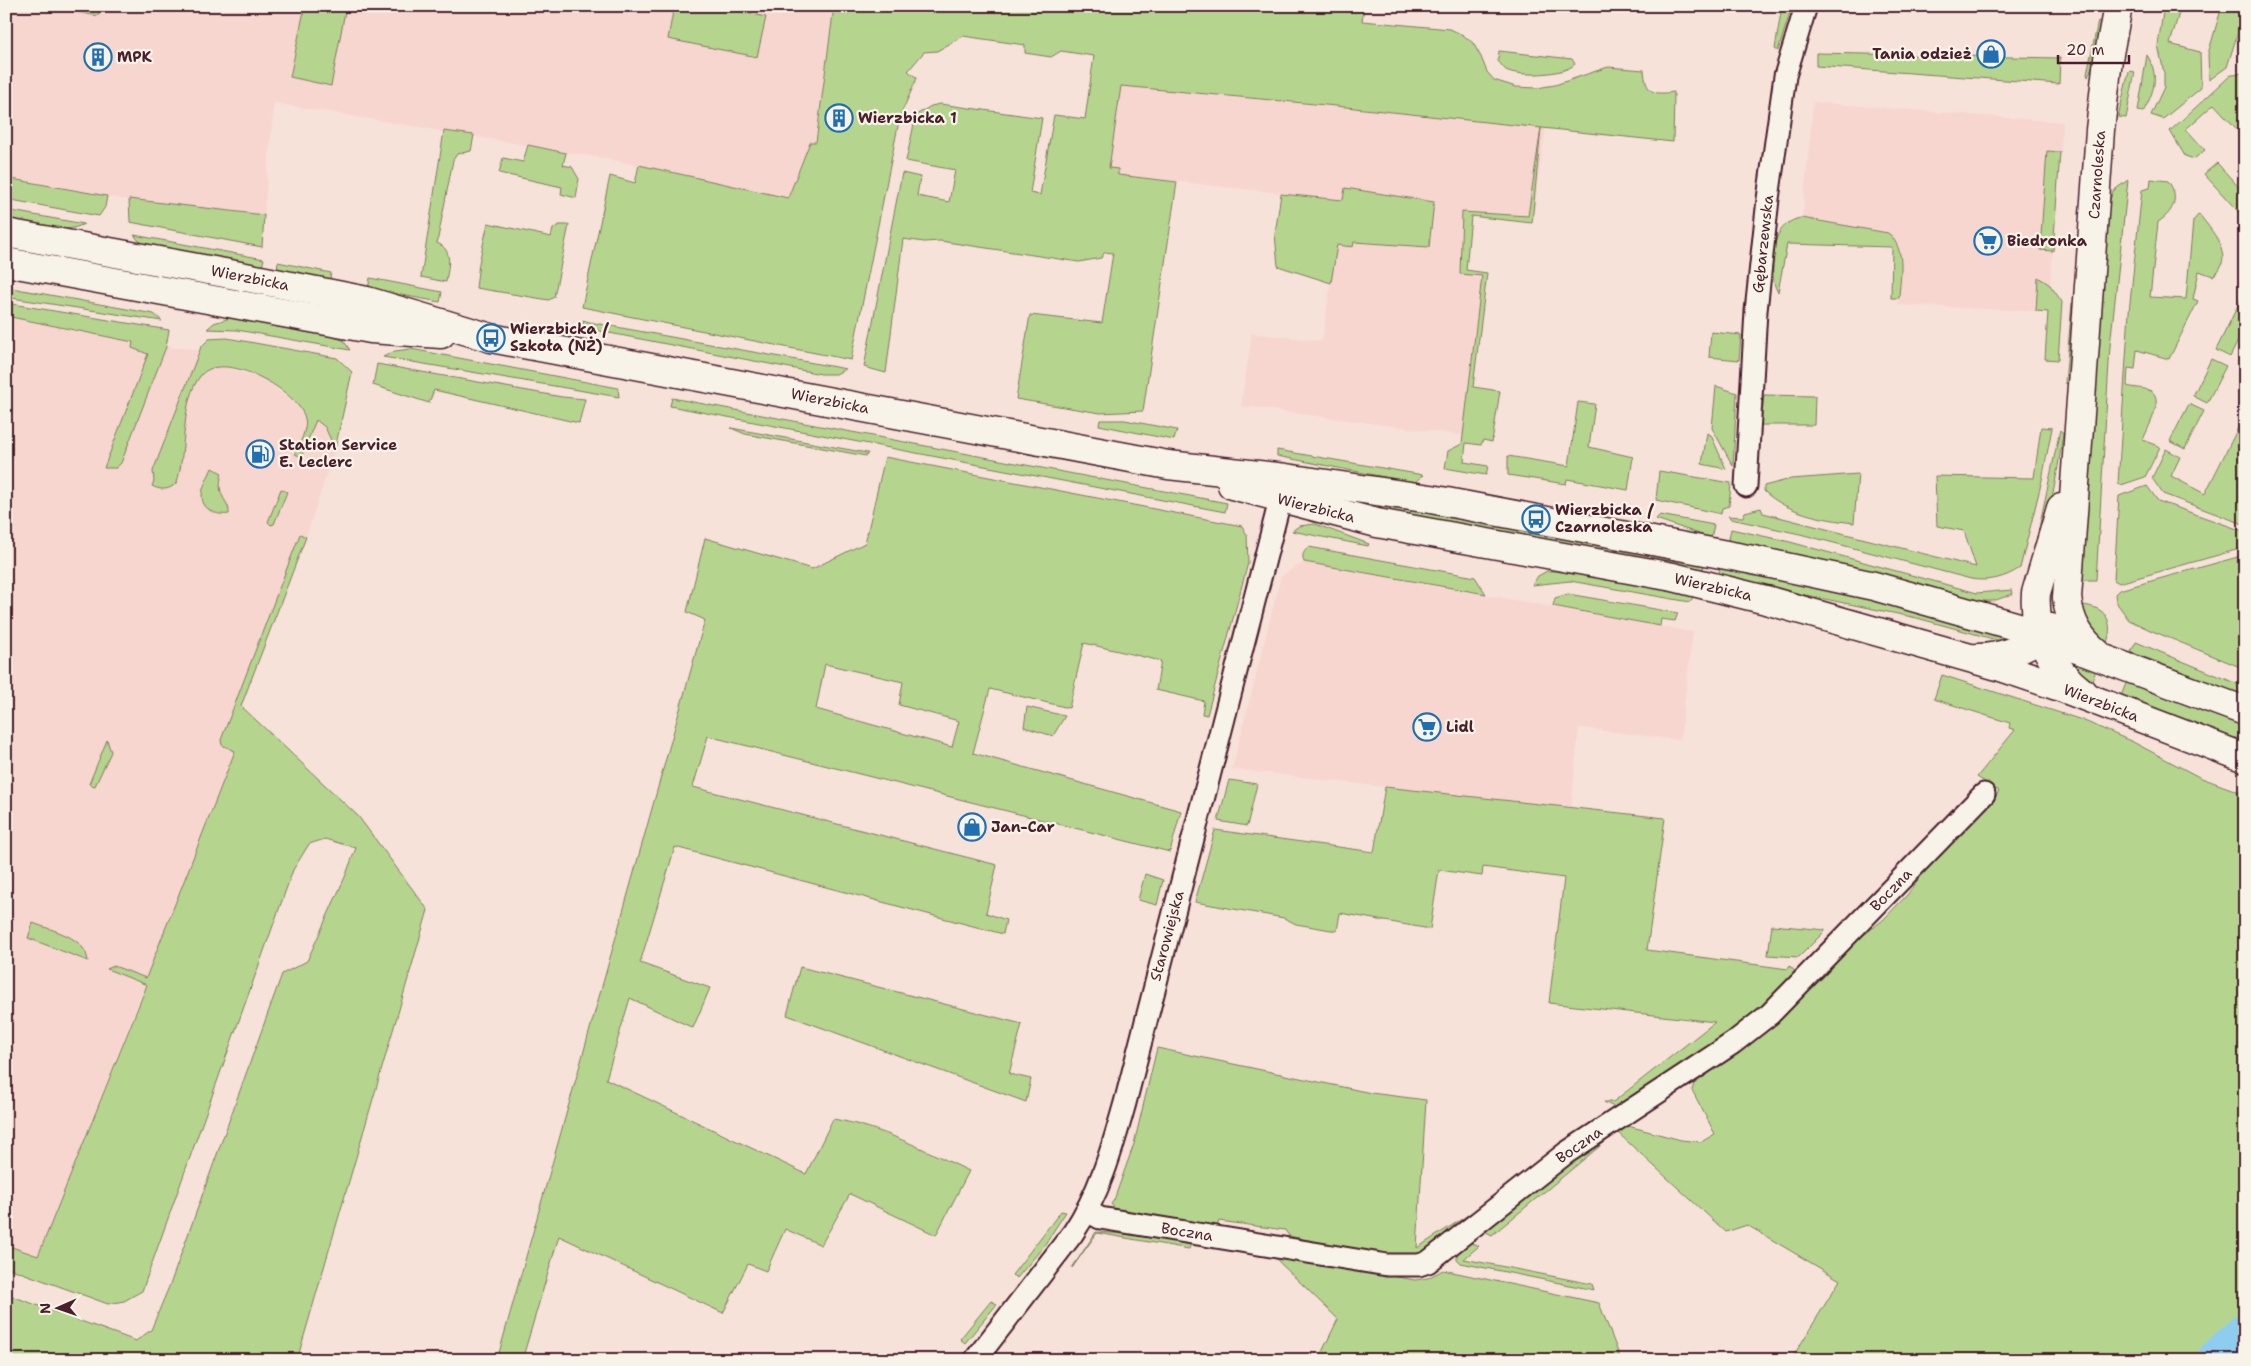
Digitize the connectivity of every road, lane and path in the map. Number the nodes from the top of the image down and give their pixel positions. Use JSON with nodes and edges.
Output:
{"nodes":[{"id":1,"x":1806,"y":6,"type":"edge"},
{"id":2,"x":2118,"y":6,"type":"edge"},
{"id":3,"x":6,"y":233,"type":"edge"},
{"id":4,"x":6,"y":262,"type":"edge"},
{"id":5,"x":491,"y":338,"type":"junction"},
{"id":6,"x":2078,"y":434,"type":"junction"},
{"id":7,"x":1746,"y":486,"type":"dead end"},
{"id":8,"x":1283,"y":488,"type":"junction"},
{"id":9,"x":2036,"y":593,"type":"junction"},
{"id":10,"x":2067,"y":598,"type":"junction"},
{"id":11,"x":1988,"y":618,"type":"junction"},
{"id":12,"x":2042,"y":636,"type":"junction"},
{"id":13,"x":1972,"y":658,"type":"junction"},
{"id":14,"x":2106,"y":660,"type":"junction"},
{"id":15,"x":2090,"y":699,"type":"junction"},
{"id":16,"x":2245,"y":711,"type":"edge"},
{"id":17,"x":2245,"y":758,"type":"edge"},
{"id":18,"x":1984,"y":794,"type":"dead end"},
{"id":19,"x":1087,"y":1211,"type":"junction"},
{"id":20,"x":975,"y":1360,"type":"edge"}],
"edges":[{"from":1,"to":7,"type":"street","name":"Gębarzewska"},
{"from":2,"to":6,"type":"street","name":"Czarnoleska"},
{"from":3,"to":5,"type":"street","name":"Wierzbicka"},
{"from":4,"to":5,"type":"street","name":"Wierzbicka"},
{"from":5,"to":8,"type":"street","name":"Wierzbicka"},
{"from":6,"to":9,"type":"street","name":"Czarnoleska"},
{"from":6,"to":10,"type":"street","name":"Czarnoleska"},
{"from":8,"to":11,"type":"street","name":"Wierzbicka"},
{"from":8,"to":13,"type":"street","name":"Wierzbicka"},
{"from":8,"to":19,"type":"street","name":"Starowiejska"},
{"from":9,"to":11,"type":"street"},
{"from":9,"to":12,"type":"street","name":"Czarnoleska"},
{"from":10,"to":12,"type":"street"},
{"from":10,"to":14,"type":"street"},
{"from":11,"to":12,"type":"street","name":"Wierzbicka"},
{"from":12,"to":13,"type":"street"},
{"from":12,"to":14,"type":"street","name":"Wierzbicka"},
{"from":12,"to":15,"type":"street","name":"Czarnoleska"},
{"from":13,"to":15,"type":"street","name":"Wierzbicka"},
{"from":14,"to":16,"type":"street","name":"Wierzbicka"},
{"from":15,"to":17,"type":"street","name":"Wierzbicka"},
{"from":18,"to":19,"type":"street","name":"Boczna"},
{"from":19,"to":20,"type":"street","name":"Starowiejska"}]}
